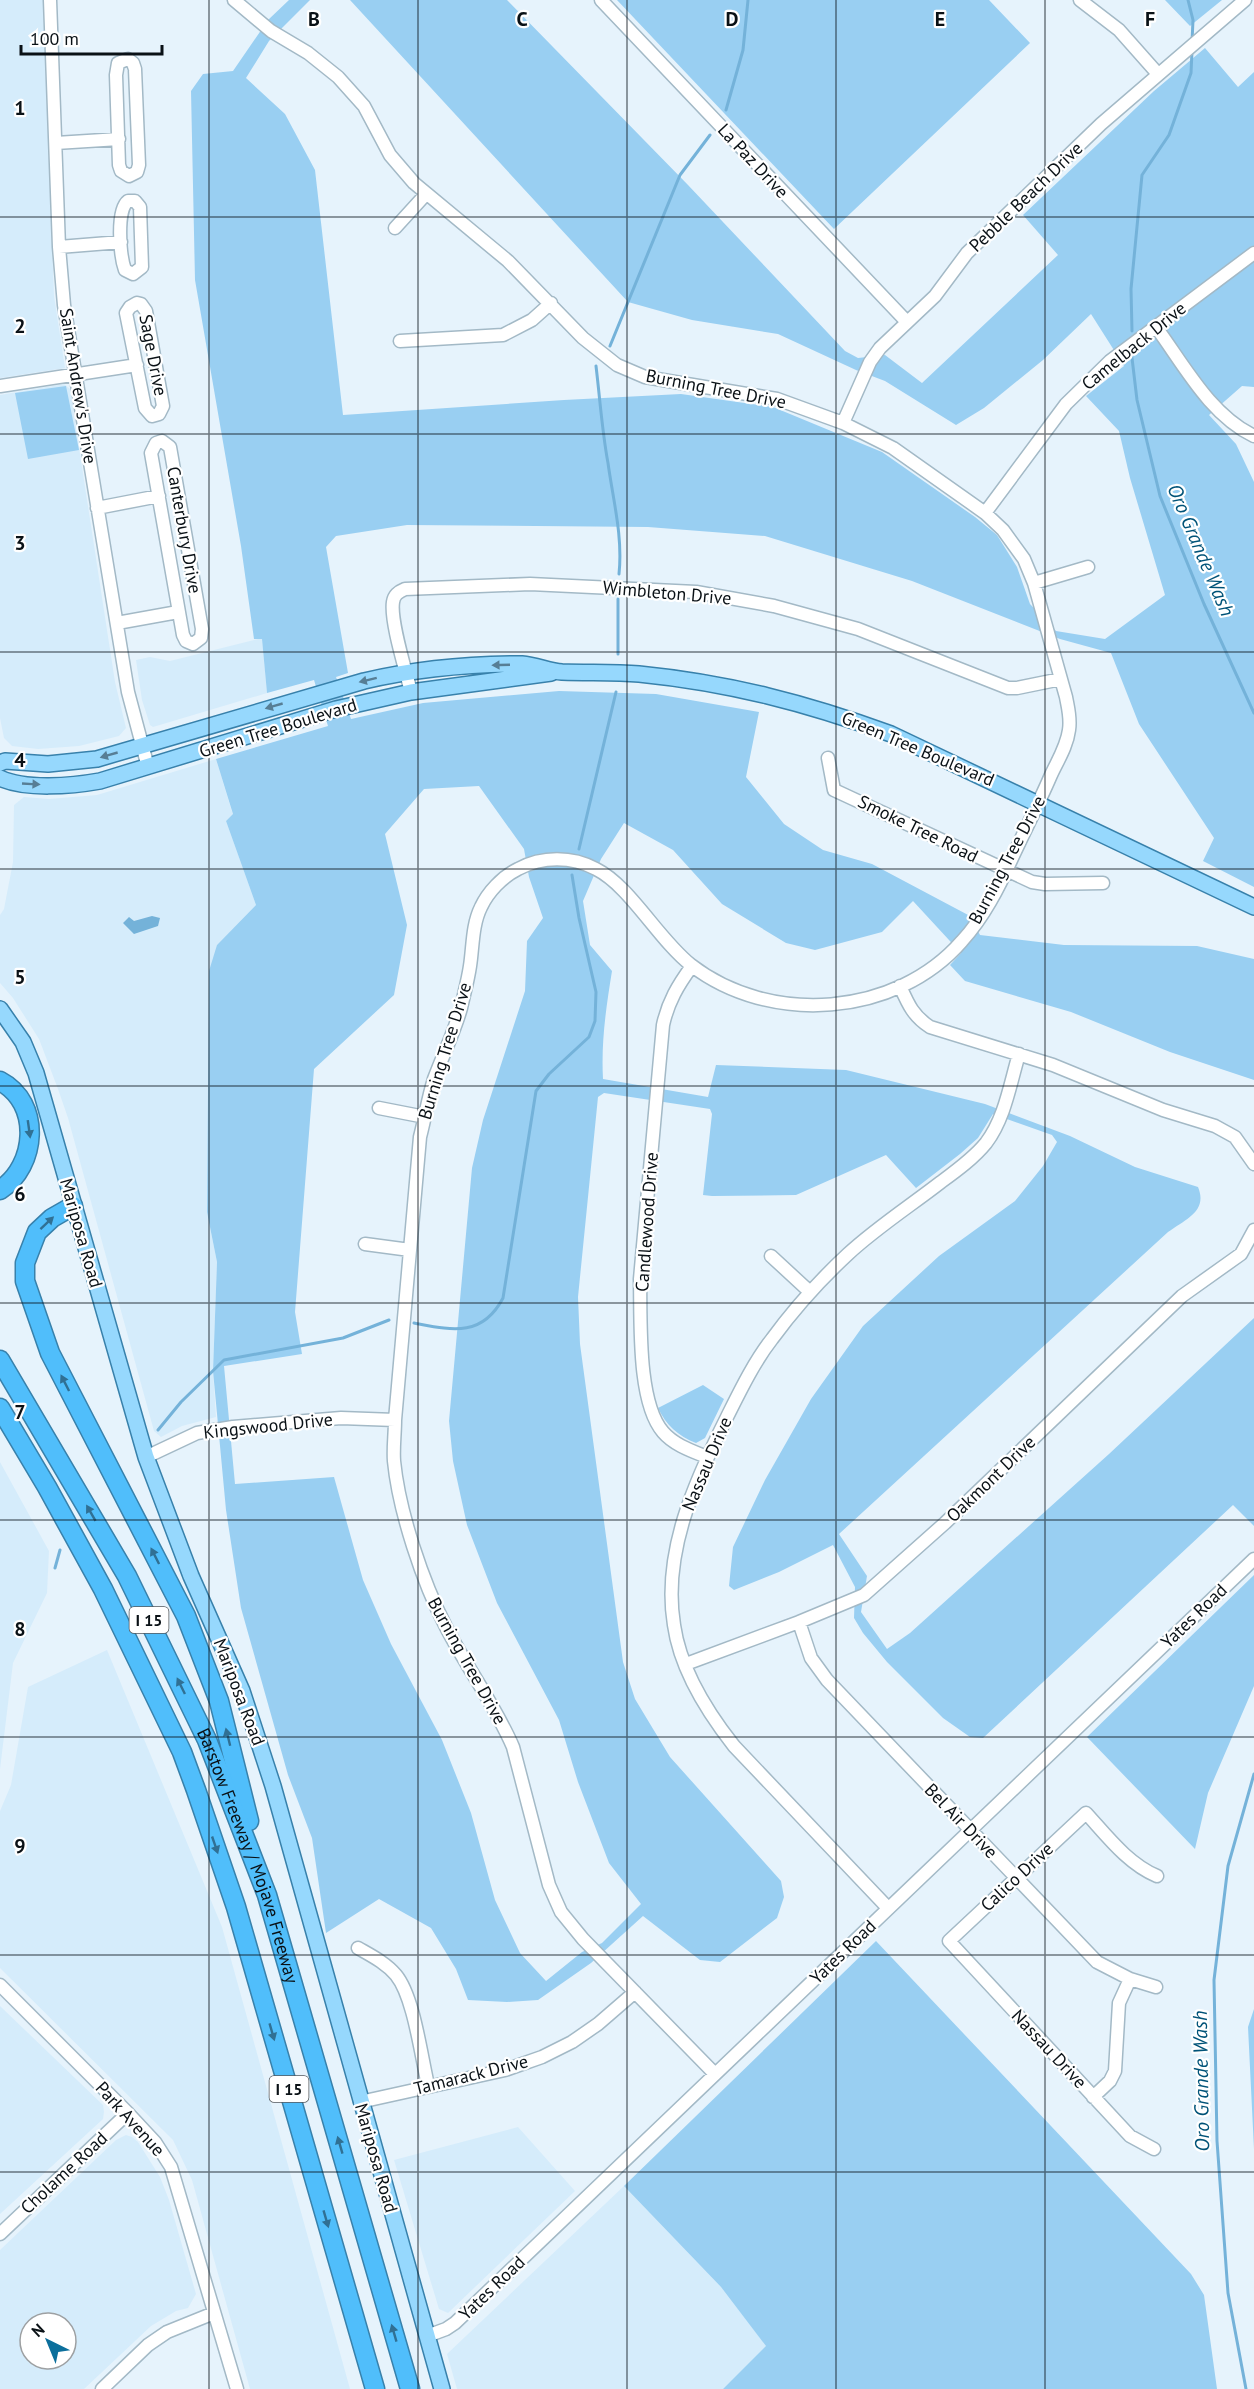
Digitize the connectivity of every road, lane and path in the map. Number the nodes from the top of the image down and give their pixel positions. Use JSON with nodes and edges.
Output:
{"nodes":[{"id":1,"x":50,"y":0,"type":"edge"},
{"id":2,"x":234,"y":0,"type":"edge"},
{"id":3,"x":601,"y":0,"type":"edge"},
{"id":4,"x":1080,"y":0,"type":"edge"},
{"id":5,"x":1245,"y":0,"type":"edge"},
{"id":6,"x":1158,"y":74,"type":"junction"},
{"id":7,"x":119,"y":139,"type":"junction"},
{"id":8,"x":56,"y":142,"type":"junction"},
{"id":9,"x":426,"y":194,"type":"junction"},
{"id":10,"x":395,"y":228,"type":"dead end"},
{"id":11,"x":121,"y":242,"type":"junction"},
{"id":12,"x":59,"y":247,"type":"junction"},
{"id":13,"x":1254,"y":253,"type":"edge"},
{"id":14,"x":551,"y":303,"type":"junction"},
{"id":15,"x":907,"y":322,"type":"junction"},
{"id":16,"x":1156,"y":327,"type":"junction"},
{"id":17,"x":400,"y":341,"type":"dead end"},
{"id":18,"x":137,"y":364,"type":"junction"},
{"id":19,"x":75,"y":375,"type":"junction"},
{"id":20,"x":0,"y":386,"type":"edge"},
{"id":21,"x":843,"y":423,"type":"junction"},
{"id":22,"x":1254,"y":436,"type":"edge"},
{"id":23,"x":159,"y":496,"type":"junction"},
{"id":24,"x":97,"y":508,"type":"junction"},
{"id":25,"x":985,"y":513,"type":"junction"},
{"id":26,"x":1088,"y":567,"type":"dead end"},
{"id":27,"x":1034,"y":583,"type":"junction"},
{"id":28,"x":178,"y":612,"type":"junction"},
{"id":29,"x":117,"y":622,"type":"junction"},
{"id":30,"x":406,"y":671,"type":"junction"},
{"id":31,"x":559,"y":672,"type":"junction"},
{"id":32,"x":1061,"y":679,"type":"junction"},
{"id":33,"x":411,"y":692,"type":"junction"},
{"id":34,"x":142,"y":746,"type":"junction"},
{"id":35,"x":828,"y":758,"type":"dead end"},
{"id":36,"x":0,"y":763,"type":"edge"},
{"id":37,"x":148,"y":767,"type":"junction"},
{"id":38,"x":0,"y":778,"type":"edge"},
{"id":39,"x":1038,"y":803,"type":"junction"},
{"id":40,"x":1006,"y":871,"type":"junction"},
{"id":41,"x":1103,"y":883,"type":"dead end"},
{"id":42,"x":1254,"y":907,"type":"edge"},
{"id":43,"x":692,"y":966,"type":"junction"},
{"id":44,"x":900,"y":986,"type":"junction"},
{"id":45,"x":0,"y":1009,"type":"edge"},
{"id":46,"x":1019,"y":1054,"type":"junction"},
{"id":47,"x":0,"y":1081,"type":"edge"},
{"id":48,"x":378,"y":1108,"type":"dead end"},
{"id":49,"x":425,"y":1117,"type":"junction"},
{"id":50,"x":1254,"y":1161,"type":"edge"},
{"id":51,"x":0,"y":1190,"type":"edge"},
{"id":52,"x":73,"y":1206,"type":"junction"},
{"id":53,"x":1254,"y":1230,"type":"edge"},
{"id":54,"x":364,"y":1244,"type":"dead end"},
{"id":55,"x":410,"y":1250,"type":"junction"},
{"id":56,"x":771,"y":1256,"type":"dead end"},
{"id":57,"x":810,"y":1292,"type":"junction"},
{"id":58,"x":0,"y":1360,"type":"edge"},
{"id":59,"x":0,"y":1408,"type":"edge"},
{"id":60,"x":0,"y":1420,"type":"edge"},
{"id":61,"x":395,"y":1420,"type":"junction"},
{"id":62,"x":146,"y":1457,"type":"junction"},
{"id":63,"x":707,"y":1457,"type":"junction"},
{"id":64,"x":47,"y":1486,"type":"junction"},
{"id":65,"x":1254,"y":1559,"type":"edge"},
{"id":66,"x":799,"y":1622,"type":"junction"},
{"id":67,"x":686,"y":1664,"type":"junction"},
{"id":68,"x":970,"y":1831,"type":"junction"},
{"id":69,"x":1157,"y":1876,"type":"dead end"},
{"id":70,"x":1016,"y":1878,"type":"junction"},
{"id":71,"x":267,"y":1895,"type":"junction"},
{"id":72,"x":888,"y":1908,"type":"junction"},
{"id":73,"x":949,"y":1941,"type":"joint"},
{"id":74,"x":358,"y":1948,"type":"dead end"},
{"id":75,"x":1130,"y":1979,"type":"junction"},
{"id":76,"x":0,"y":1985,"type":"edge"},
{"id":77,"x":1156,"y":1987,"type":"dead end"},
{"id":78,"x":635,"y":1992,"type":"junction"},
{"id":79,"x":715,"y":2074,"type":"junction"},
{"id":80,"x":429,"y":2085,"type":"junction"},
{"id":81,"x":1093,"y":2097,"type":"junction"},
{"id":82,"x":360,"y":2102,"type":"junction"},
{"id":83,"x":128,"y":2113,"type":"junction"},
{"id":84,"x":1154,"y":2149,"type":"dead end"},
{"id":85,"x":0,"y":2234,"type":"edge"},
{"id":86,"x":214,"y":2313,"type":"junction"},
{"id":87,"x":427,"y":2336,"type":"junction"},
{"id":88,"x":102,"y":2389,"type":"edge"},
{"id":89,"x":237,"y":2389,"type":"edge"},
{"id":90,"x":375,"y":2389,"type":"edge"},
{"id":91,"x":410,"y":2389,"type":"edge"},
{"id":92,"x":442,"y":2389,"type":"edge"}],
"edges":[{"from":1,"to":8,"type":"street","name":"Saint Andrew's Drive"},
{"from":2,"to":9,"type":"street","name":"Burning Tree Drive"},
{"from":3,"to":15,"type":"street","name":"La Paz Drive"},
{"from":4,"to":6,"type":"street"},
{"from":5,"to":6,"type":"street","name":"Pebble Beach Drive"},
{"from":6,"to":15,"type":"street","name":"Pebble Beach Drive"},
{"from":7,"to":7,"type":"street"},
{"from":7,"to":8,"type":"street"},
{"from":8,"to":12,"type":"street","name":"Saint Andrew's Drive"},
{"from":9,"to":10,"type":"street"},
{"from":9,"to":14,"type":"street","name":"Burning Tree Drive"},
{"from":11,"to":11,"type":"street"},
{"from":11,"to":12,"type":"street"},
{"from":12,"to":19,"type":"street","name":"Saint Andrew's Drive"},
{"from":13,"to":16,"type":"street","name":"Camelback Drive"},
{"from":14,"to":17,"type":"street"},
{"from":14,"to":21,"type":"street","name":"Burning Tree Drive"},
{"from":15,"to":21,"type":"street","name":"Pebble Beach Drive"},
{"from":16,"to":22,"type":"street"},
{"from":16,"to":25,"type":"street","name":"Camelback Drive"},
{"from":18,"to":18,"type":"street","name":"Sage Drive"},
{"from":18,"to":19,"type":"street"},
{"from":19,"to":20,"type":"street"},
{"from":19,"to":24,"type":"street","name":"Saint Andrew's Drive"},
{"from":21,"to":25,"type":"street","name":"Burning Tree Drive"},
{"from":23,"to":24,"type":"street","name":"Canterbury Drive"},
{"from":23,"to":28,"type":"street","name":"Canterbury Drive"},
{"from":23,"to":28,"type":"street","name":"Canterbury Drive"},
{"from":24,"to":29,"type":"street","name":"Saint Andrew's Drive"},
{"from":25,"to":27,"type":"street","name":"Burning Tree Drive"},
{"from":26,"to":27,"type":"street"},
{"from":27,"to":32,"type":"street","name":"Burning Tree Drive"},
{"from":28,"to":29,"type":"street","name":"Canterbury Drive"},
{"from":29,"to":34,"type":"street","name":"Saint Andrew's Drive"},
{"from":31,"to":30,"type":"main road","name":"Green Tree Boulevard","one_way":true},
{"from":30,"to":32,"type":"street","name":"Wimbleton Drive"},
{"from":30,"to":33,"type":"street","name":"Wimbleton Drive"},
{"from":30,"to":34,"type":"main road","name":"Green Tree Boulevard","one_way":true},
{"from":31,"to":33,"type":"main road","name":"Green Tree Boulevard"},
{"from":31,"to":39,"type":"main road","name":"Green Tree Boulevard"},
{"from":32,"to":39,"type":"street","name":"Burning Tree Drive"},
{"from":33,"to":37,"type":"main road","name":"Green Tree Boulevard"},
{"from":34,"to":36,"type":"main road","name":"Green Tree Boulevard","one_way":true},
{"from":34,"to":37,"type":"street","name":"Saint Andrew's Drive"},
{"from":35,"to":40,"type":"street","name":"Smoke Tree Road"},
{"from":38,"to":37,"type":"main road","name":"Green Tree Boulevard","one_way":true},
{"from":39,"to":40,"type":"street","name":"Burning Tree Drive"},
{"from":39,"to":42,"type":"main road","name":"Green Tree Boulevard"},
{"from":40,"to":41,"type":"street","name":"Smoke Tree Road"},
{"from":40,"to":44,"type":"street","name":"Burning Tree Drive"},
{"from":43,"to":44,"type":"street","name":"Burning Tree Drive"},
{"from":43,"to":49,"type":"street","name":"Burning Tree Drive"},
{"from":43,"to":63,"type":"street","name":"Candlewood Drive"},
{"from":44,"to":46,"type":"street"},
{"from":45,"to":52,"type":"main road","name":"Mariposa Road"},
{"from":46,"to":50,"type":"street"},
{"from":46,"to":57,"type":"street","name":"Nassau Drive"},
{"from":47,"to":51,"type":"highway","one_way":true},
{"from":48,"to":49,"type":"street"},
{"from":49,"to":55,"type":"street","name":"Burning Tree Drive"},
{"from":52,"to":62,"type":"main road","name":"Mariposa Road"},
{"from":71,"to":52,"type":"highway","one_way":true},
{"from":53,"to":66,"type":"street","name":"Oakmont Drive"},
{"from":54,"to":55,"type":"street"},
{"from":55,"to":61,"type":"street","name":"Burning Tree Drive"},
{"from":56,"to":57,"type":"street"},
{"from":57,"to":63,"type":"street","name":"Nassau Drive"},
{"from":71,"to":58,"type":"highway","name":"Barstow Freeway / Mojave Freeway","number":"I 15","one_way":true},
{"from":59,"to":64,"type":"highway","name":"Barstow Freeway / Mojave Freeway","number":"I 15"},
{"from":60,"to":64,"type":"highway"},
{"from":61,"to":62,"type":"street","name":"Kingswood Drive"},
{"from":61,"to":78,"type":"street","name":"Burning Tree Drive"},
{"from":62,"to":82,"type":"main road","name":"Mariposa Road"},
{"from":63,"to":67,"type":"street","name":"Nassau Drive"},
{"from":64,"to":90,"type":"highway","name":"Barstow Freeway / Mojave Freeway","number":"I 15","one_way":true},
{"from":65,"to":68,"type":"street","name":"Yates Road"},
{"from":66,"to":67,"type":"street","name":"Oakmont Drive"},
{"from":66,"to":68,"type":"street","name":"Bel Air Drive"},
{"from":67,"to":72,"type":"street","name":"Nassau Drive"},
{"from":68,"to":70,"type":"street","name":"Bel Air Drive"},
{"from":68,"to":72,"type":"street","name":"Yates Road"},
{"from":69,"to":70,"type":"street","name":"Calico Drive"},
{"from":70,"to":73,"type":"street","name":"Calico Drive"},
{"from":70,"to":75,"type":"street","name":"Bel Air Drive"},
{"from":91,"to":71,"type":"highway","name":"Barstow Freeway / Mojave Freeway","number":"I 15","one_way":true},
{"from":72,"to":79,"type":"street","name":"Yates Road"},
{"from":73,"to":81,"type":"street","name":"Nassau Drive"},
{"from":74,"to":80,"type":"street"},
{"from":75,"to":77,"type":"street","name":"Bel Air Drive"},
{"from":75,"to":81,"type":"street"},
{"from":76,"to":83,"type":"street","name":"Park Avenue"},
{"from":78,"to":79,"type":"street","name":"Burning Tree Drive"},
{"from":78,"to":80,"type":"street","name":"Tamarack Drive"},
{"from":79,"to":87,"type":"street","name":"Yates Road"},
{"from":80,"to":82,"type":"street","name":"Tamarack Drive"},
{"from":81,"to":84,"type":"street","name":"Nassau Drive"},
{"from":82,"to":87,"type":"main road","name":"Mariposa Road"},
{"from":83,"to":85,"type":"street","name":"Cholame Road"},
{"from":83,"to":86,"type":"street","name":"Park Avenue"},
{"from":86,"to":88,"type":"street"},
{"from":86,"to":89,"type":"street","name":"Park Avenue"},
{"from":87,"to":92,"type":"main road","name":"Mariposa Road"}]}
